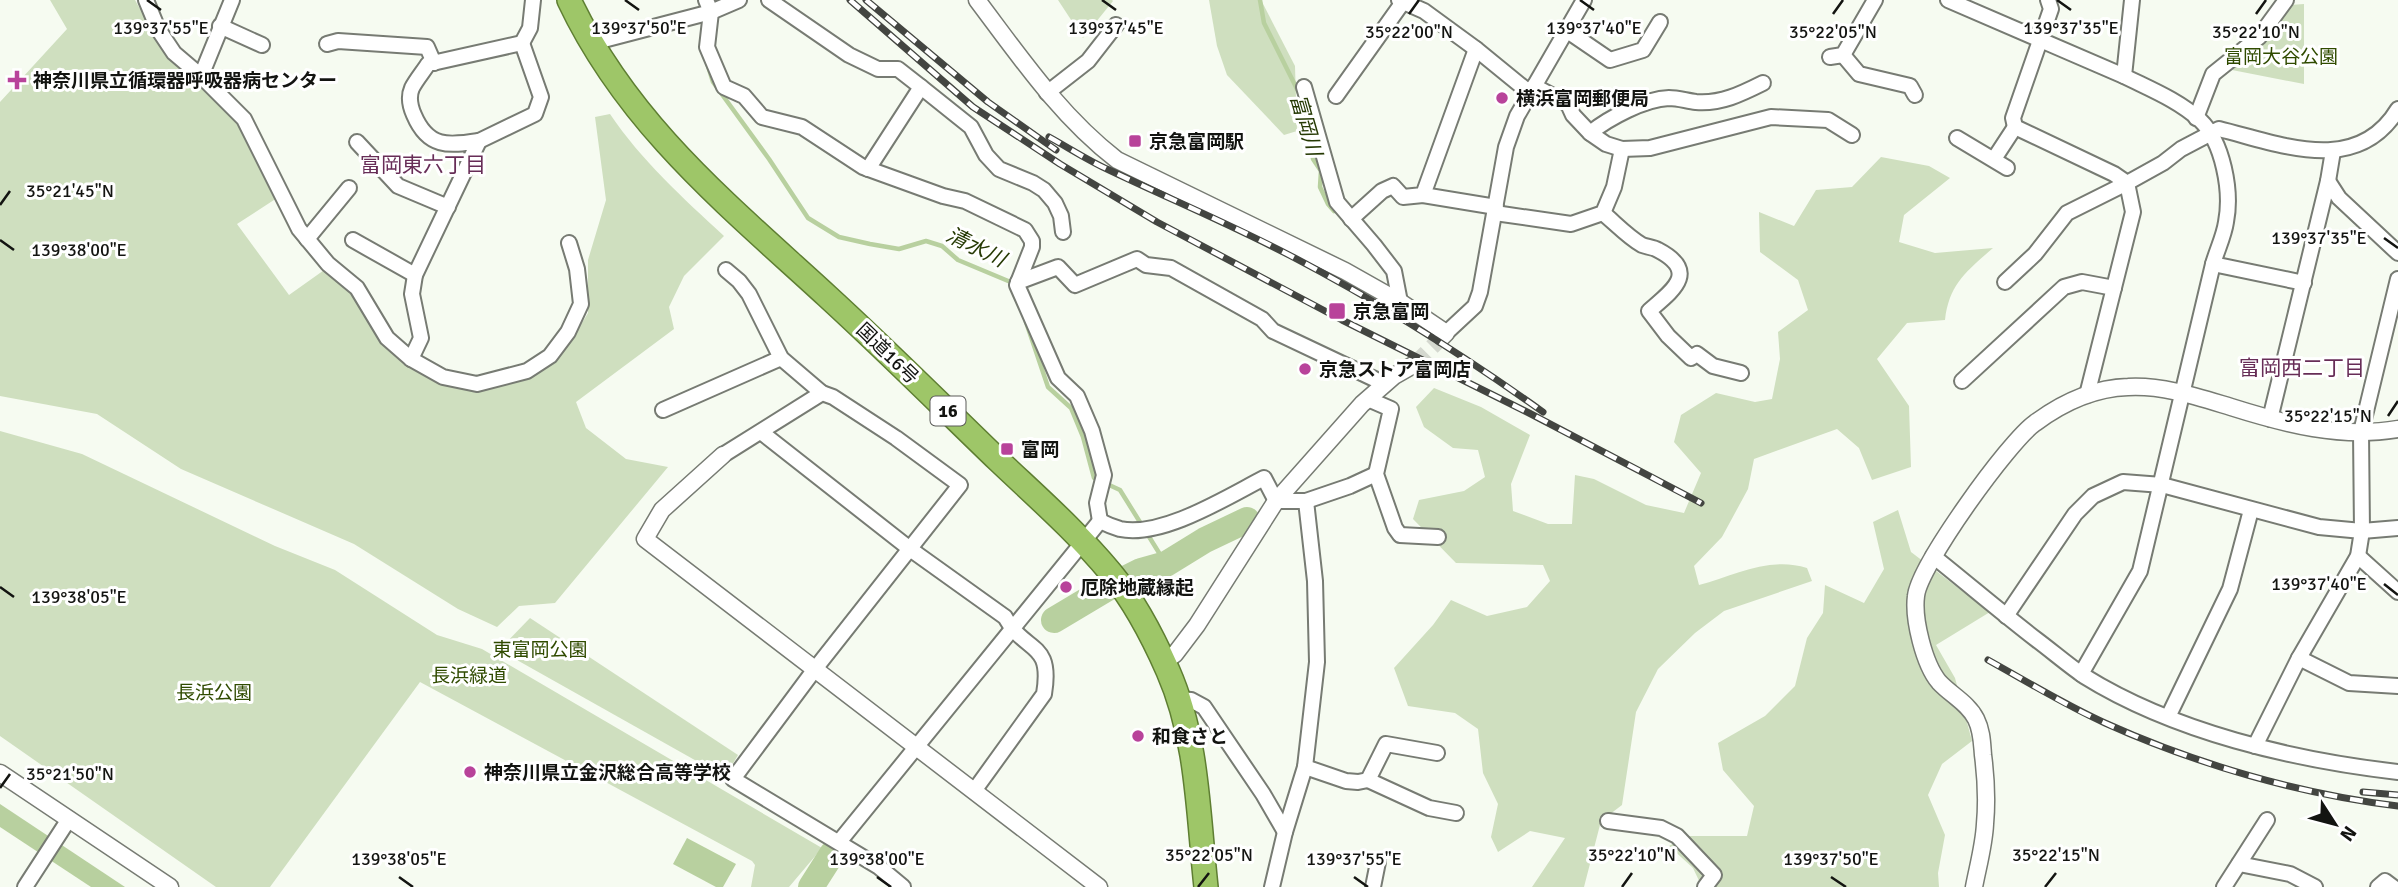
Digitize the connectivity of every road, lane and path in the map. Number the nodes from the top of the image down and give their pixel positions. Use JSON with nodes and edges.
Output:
{"nodes":[{"id":1,"x":146,"y":0,"type":"edge"},
{"id":2,"x":232,"y":0,"type":"edge"},
{"id":3,"x":533,"y":0,"type":"edge"},
{"id":4,"x":569,"y":0,"type":"edge"},
{"id":5,"x":739,"y":0,"type":"edge"},
{"id":6,"x":769,"y":0,"type":"edge"},
{"id":7,"x":976,"y":0,"type":"edge"},
{"id":8,"x":1584,"y":0,"type":"edge"},
{"id":9,"x":1875,"y":0,"type":"edge"},
{"id":10,"x":1948,"y":0,"type":"edge"},
{"id":11,"x":2049,"y":0,"type":"edge"},
{"id":12,"x":2132,"y":0,"type":"edge"},
{"id":13,"x":2286,"y":0,"type":"edge"},
{"id":14,"x":1401,"y":1,"type":"edge"},
{"id":15,"x":1426,"y":5,"type":"edge"},
{"id":16,"x":708,"y":6,"type":"edge"},
{"id":17,"x":1660,"y":22,"type":"dead end"},
{"id":18,"x":1116,"y":25,"type":"dead end"},
{"id":19,"x":220,"y":26,"type":"junction"},
{"id":20,"x":1566,"y":30,"type":"junction"},
{"id":21,"x":2041,"y":41,"type":"junction"},
{"id":22,"x":522,"y":43,"type":"junction"},
{"id":23,"x":592,"y":43,"type":"junction"},
{"id":24,"x":327,"y":44,"type":"dead end"},
{"id":25,"x":262,"y":45,"type":"dead end"},
{"id":26,"x":1476,"y":49,"type":"junction"},
{"id":27,"x":434,"y":63,"type":"junction"},
{"id":28,"x":201,"y":76,"type":"junction"},
{"id":29,"x":2124,"y":76,"type":"junction"},
{"id":30,"x":1763,"y":83,"type":"dead end"},
{"id":31,"x":921,"y":87,"type":"junction"},
{"id":32,"x":1304,"y":87,"type":"dead end"},
{"id":33,"x":1532,"y":90,"type":"junction"},
{"id":34,"x":1047,"y":93,"type":"junction"},
{"id":35,"x":1915,"y":95,"type":"dead end"},
{"id":36,"x":1336,"y":96,"type":"dead end"},
{"id":37,"x":2196,"y":118,"type":"junction"},
{"id":38,"x":2396,"y":118,"type":"edge"},
{"id":39,"x":2015,"y":127,"type":"junction"},
{"id":40,"x":1590,"y":133,"type":"junction"},
{"id":41,"x":2211,"y":133,"type":"junction"},
{"id":42,"x":1852,"y":135,"type":"dead end"},
{"id":43,"x":1957,"y":138,"type":"dead end"},
{"id":44,"x":479,"y":141,"type":"junction"},
{"id":45,"x":357,"y":142,"type":"dead end"},
{"id":46,"x":1622,"y":149,"type":"junction"},
{"id":47,"x":2333,"y":151,"type":"junction"},
{"id":48,"x":1994,"y":159,"type":"junction"},
{"id":49,"x":2007,"y":168,"type":"dead end"},
{"id":50,"x":868,"y":169,"type":"junction"},
{"id":51,"x":2328,"y":181,"type":"junction"},
{"id":52,"x":2127,"y":183,"type":"junction"},
{"id":53,"x":349,"y":188,"type":"dead end"},
{"id":54,"x":1423,"y":195,"type":"junction"},
{"id":55,"x":447,"y":207,"type":"junction"},
{"id":56,"x":1496,"y":210,"type":"junction"},
{"id":57,"x":1603,"y":212,"type":"junction"},
{"id":58,"x":1351,"y":219,"type":"junction"},
{"id":59,"x":1063,"y":232,"type":"dead end"},
{"id":60,"x":307,"y":240,"type":"junction"},
{"id":61,"x":353,"y":240,"type":"dead end"},
{"id":62,"x":569,"y":243,"type":"dead end"},
{"id":63,"x":2398,"y":253,"type":"edge"},
{"id":64,"x":2213,"y":264,"type":"junction"},
{"id":65,"x":726,"y":270,"type":"dead end"},
{"id":66,"x":415,"y":275,"type":"junction"},
{"id":67,"x":2398,"y":279,"type":"edge"},
{"id":68,"x":1018,"y":282,"type":"junction"},
{"id":69,"x":2005,"y":282,"type":"dead end"},
{"id":70,"x":2304,"y":283,"type":"junction"},
{"id":71,"x":2115,"y":288,"type":"junction"},
{"id":72,"x":1400,"y":302,"type":"junction"},
{"id":73,"x":1444,"y":335,"type":"joint"},
{"id":74,"x":780,"y":358,"type":"junction"},
{"id":75,"x":411,"y":359,"type":"junction"},
{"id":76,"x":1415,"y":364,"type":"tunnel mouth"},
{"id":77,"x":1741,"y":373,"type":"dead end"},
{"id":78,"x":1962,"y":381,"type":"dead end"},
{"id":79,"x":1385,"y":384,"type":"junction"},
{"id":80,"x":822,"y":393,"type":"junction"},
{"id":81,"x":2183,"y":393,"type":"junction"},
{"id":82,"x":2087,"y":395,"type":"junction"},
{"id":83,"x":1368,"y":399,"type":"junction"},
{"id":84,"x":663,"y":410,"type":"dead end"},
{"id":85,"x":2270,"y":419,"type":"junction"},
{"id":86,"x":2398,"y":429,"type":"edge"},
{"id":87,"x":761,"y":432,"type":"junction"},
{"id":88,"x":2361,"y":432,"type":"junction"},
{"id":89,"x":723,"y":455,"type":"joint"},
{"id":90,"x":1376,"y":474,"type":"junction"},
{"id":91,"x":2162,"y":485,"type":"junction"},
{"id":92,"x":1276,"y":501,"type":"junction"},
{"id":93,"x":1306,"y":501,"type":"junction"},
{"id":94,"x":2251,"y":510,"type":"junction"},
{"id":95,"x":1100,"y":521,"type":"junction"},
{"id":96,"x":2398,"y":528,"type":"edge"},
{"id":97,"x":2362,"y":531,"type":"junction"},
{"id":98,"x":1438,"y":537,"type":"dead end"},
{"id":99,"x":1082,"y":541,"type":"junction"},
{"id":100,"x":911,"y":549,"type":"junction"},
{"id":101,"x":1933,"y":556,"type":"junction"},
{"id":102,"x":2358,"y":556,"type":"junction"},
{"id":103,"x":2398,"y":592,"type":"edge"},
{"id":104,"x":2006,"y":616,"type":"junction"},
{"id":105,"x":1011,"y":628,"type":"junction"},
{"id":106,"x":2299,"y":658,"type":"junction"},
{"id":107,"x":1164,"y":662,"type":"junction"},
{"id":108,"x":815,"y":669,"type":"junction"},
{"id":109,"x":2081,"y":674,"type":"junction"},
{"id":110,"x":2398,"y":686,"type":"edge"},
{"id":111,"x":1178,"y":699,"type":"junction"},
{"id":112,"x":2168,"y":717,"type":"junction"},
{"id":113,"x":2255,"y":746,"type":"junction"},
{"id":114,"x":916,"y":747,"type":"junction"},
{"id":115,"x":1437,"y":753,"type":"dead end"},
{"id":116,"x":1305,"y":768,"type":"junction"},
{"id":117,"x":2398,"y":772,"type":"edge"},
{"id":118,"x":0,"y":773,"type":"edge"},
{"id":119,"x":1368,"y":780,"type":"junction"},
{"id":120,"x":974,"y":791,"type":"junction"},
{"id":121,"x":1456,"y":813,"type":"dead end"},
{"id":122,"x":69,"y":819,"type":"junction"},
{"id":123,"x":2267,"y":820,"type":"dead end"},
{"id":124,"x":1608,"y":821,"type":"dead end"},
{"id":125,"x":1285,"y":832,"type":"junction"},
{"id":126,"x":839,"y":842,"type":"junction"},
{"id":127,"x":1378,"y":862,"type":"dead end"},
{"id":128,"x":2239,"y":864,"type":"junction"},
{"id":129,"x":25,"y":887,"type":"edge"},
{"id":130,"x":170,"y":887,"type":"edge"},
{"id":131,"x":903,"y":887,"type":"edge"},
{"id":132,"x":1099,"y":887,"type":"edge"},
{"id":133,"x":1206,"y":887,"type":"edge"},
{"id":134,"x":1272,"y":887,"type":"edge"},
{"id":135,"x":1373,"y":887,"type":"edge"},
{"id":136,"x":1705,"y":887,"type":"edge"},
{"id":137,"x":1974,"y":887,"type":"edge"},
{"id":138,"x":2224,"y":887,"type":"edge"},
{"id":139,"x":2315,"y":887,"type":"edge"},
{"id":140,"x":2378,"y":887,"type":"edge"},
{"id":141,"x":2393,"y":887,"type":"edge"}],
"edges":[{"from":1,"to":28,"type":"street"},
{"from":2,"to":19,"type":"street"},
{"from":3,"to":22,"type":"street"},
{"from":4,"to":23,"type":"highway","name":"国道16号","number":"16"},
{"from":5,"to":16,"type":"street"},
{"from":6,"to":31,"type":"street"},
{"from":7,"to":34,"type":"street"},
{"from":8,"to":20,"type":"street"},
{"from":9,"to":35,"type":"street"},
{"from":10,"to":21,"type":"street"},
{"from":11,"to":21,"type":"street"},
{"from":12,"to":29,"type":"street"},
{"from":13,"to":37,"type":"street"},
{"from":14,"to":15,"type":"street"},
{"from":14,"to":36,"type":"street"},
{"from":15,"to":26,"type":"street"},
{"from":16,"to":23,"type":"street"},
{"from":16,"to":50,"type":"street"},
{"from":17,"to":20,"type":"street"},
{"from":18,"to":34,"type":"street"},
{"from":19,"to":25,"type":"street"},
{"from":19,"to":28,"type":"street"},
{"from":20,"to":33,"type":"street"},
{"from":21,"to":29,"type":"street"},
{"from":21,"to":39,"type":"street"},
{"from":22,"to":27,"type":"street"},
{"from":22,"to":44,"type":"street"},
{"from":23,"to":99,"type":"highway","name":"国道16号","number":"16"},
{"from":24,"to":27,"type":"street"},
{"from":26,"to":33,"type":"street"},
{"from":26,"to":54,"type":"street"},
{"from":27,"to":44,"type":"street"},
{"from":28,"to":60,"type":"street"},
{"from":29,"to":37,"type":"street"},
{"from":30,"to":40,"type":"street"},
{"from":31,"to":50,"type":"street"},
{"from":31,"to":59,"type":"street"},
{"from":32,"to":58,"type":"street"},
{"from":33,"to":40,"type":"street"},
{"from":33,"to":56,"type":"street"},
{"from":34,"to":72,"type":"street"},
{"from":37,"to":41,"type":"street"},
{"from":38,"to":47,"type":"street"},
{"from":39,"to":48,"type":"street"},
{"from":39,"to":52,"type":"street"},
{"from":40,"to":46,"type":"street"},
{"from":41,"to":47,"type":"street"},
{"from":41,"to":52,"type":"street"},
{"from":41,"to":64,"type":"street"},
{"from":42,"to":46,"type":"street"},
{"from":43,"to":48,"type":"street"},
{"from":44,"to":55,"type":"street"},
{"from":45,"to":55,"type":"street"},
{"from":46,"to":57,"type":"street"},
{"from":47,"to":51,"type":"street"},
{"from":48,"to":49,"type":"street"},
{"from":50,"to":68,"type":"street"},
{"from":51,"to":63,"type":"street"},
{"from":51,"to":70,"type":"street"},
{"from":52,"to":69,"type":"street"},
{"from":52,"to":71,"type":"street"},
{"from":53,"to":60,"type":"street"},
{"from":54,"to":56,"type":"street"},
{"from":54,"to":58,"type":"street"},
{"from":55,"to":66,"type":"street"},
{"from":56,"to":57,"type":"street"},
{"from":56,"to":73,"type":"street"},
{"from":57,"to":77,"type":"street"},
{"from":58,"to":72,"type":"street"},
{"from":60,"to":75,"type":"street"},
{"from":61,"to":66,"type":"street"},
{"from":62,"to":75,"type":"street"},
{"from":64,"to":70,"type":"street"},
{"from":64,"to":81,"type":"street"},
{"from":65,"to":74,"type":"street"},
{"from":66,"to":75,"type":"street"},
{"from":67,"to":88,"type":"street"},
{"from":68,"to":79,"type":"street"},
{"from":68,"to":95,"type":"street"},
{"from":70,"to":85,"type":"street"},
{"from":71,"to":78,"type":"street"},
{"from":71,"to":82,"type":"street"},
{"from":72,"to":73,"type":"street"},
{"from":74,"to":80,"type":"street"},
{"from":74,"to":84,"type":"street"},
{"from":76,"to":79,"type":"street"},
{"from":79,"to":83,"type":"street"},
{"from":80,"to":87,"type":"street"},
{"from":80,"to":100,"type":"street"},
{"from":81,"to":82,"type":"street"},
{"from":81,"to":85,"type":"street"},
{"from":81,"to":91,"type":"street"},
{"from":82,"to":101,"type":"street"},
{"from":83,"to":90,"type":"street"},
{"from":83,"to":92,"type":"street"},
{"from":85,"to":88,"type":"street"},
{"from":86,"to":88,"type":"street"},
{"from":87,"to":89,"type":"street"},
{"from":87,"to":100,"type":"street"},
{"from":88,"to":97,"type":"street"},
{"from":89,"to":108,"type":"street"},
{"from":90,"to":93,"type":"street"},
{"from":90,"to":98,"type":"street"},
{"from":91,"to":94,"type":"street"},
{"from":91,"to":104,"type":"street"},
{"from":91,"to":109,"type":"street"},
{"from":92,"to":93,"type":"street"},
{"from":92,"to":95,"type":"street"},
{"from":92,"to":107,"type":"street"},
{"from":93,"to":116,"type":"street"},
{"from":94,"to":97,"type":"street"},
{"from":94,"to":112,"type":"street"},
{"from":95,"to":99,"type":"street"},
{"from":96,"to":97,"type":"street"},
{"from":97,"to":102,"type":"street"},
{"from":99,"to":105,"type":"street"},
{"from":99,"to":107,"type":"highway","name":"国道16号","number":"16"},
{"from":100,"to":105,"type":"street"},
{"from":100,"to":108,"type":"street"},
{"from":101,"to":104,"type":"street"},
{"from":101,"to":137,"type":"street"},
{"from":102,"to":103,"type":"street"},
{"from":102,"to":106,"type":"street"},
{"from":104,"to":109,"type":"street"},
{"from":105,"to":114,"type":"street"},
{"from":105,"to":120,"type":"street"},
{"from":106,"to":110,"type":"street"},
{"from":106,"to":113,"type":"street"},
{"from":107,"to":111,"type":"highway","name":"国道16号","number":"16"},
{"from":108,"to":114,"type":"street"},
{"from":108,"to":126,"type":"street"},
{"from":109,"to":112,"type":"street"},
{"from":111,"to":125,"type":"street"},
{"from":111,"to":133,"type":"highway","name":"国道16号","number":"16"},
{"from":112,"to":113,"type":"street"},
{"from":113,"to":117,"type":"street"},
{"from":114,"to":120,"type":"street"},
{"from":114,"to":126,"type":"street"},
{"from":115,"to":119,"type":"street"},
{"from":116,"to":119,"type":"street"},
{"from":116,"to":125,"type":"street"},
{"from":118,"to":122,"type":"street"},
{"from":119,"to":121,"type":"street"},
{"from":120,"to":132,"type":"street"},
{"from":122,"to":129,"type":"street"},
{"from":122,"to":130,"type":"street"},
{"from":123,"to":128,"type":"street"},
{"from":124,"to":136,"type":"street"},
{"from":125,"to":134,"type":"street"},
{"from":126,"to":131,"type":"street"},
{"from":127,"to":135,"type":"street"},
{"from":128,"to":138,"type":"street"},
{"from":128,"to":139,"type":"street"},
{"from":140,"to":141,"type":"street"}]}
